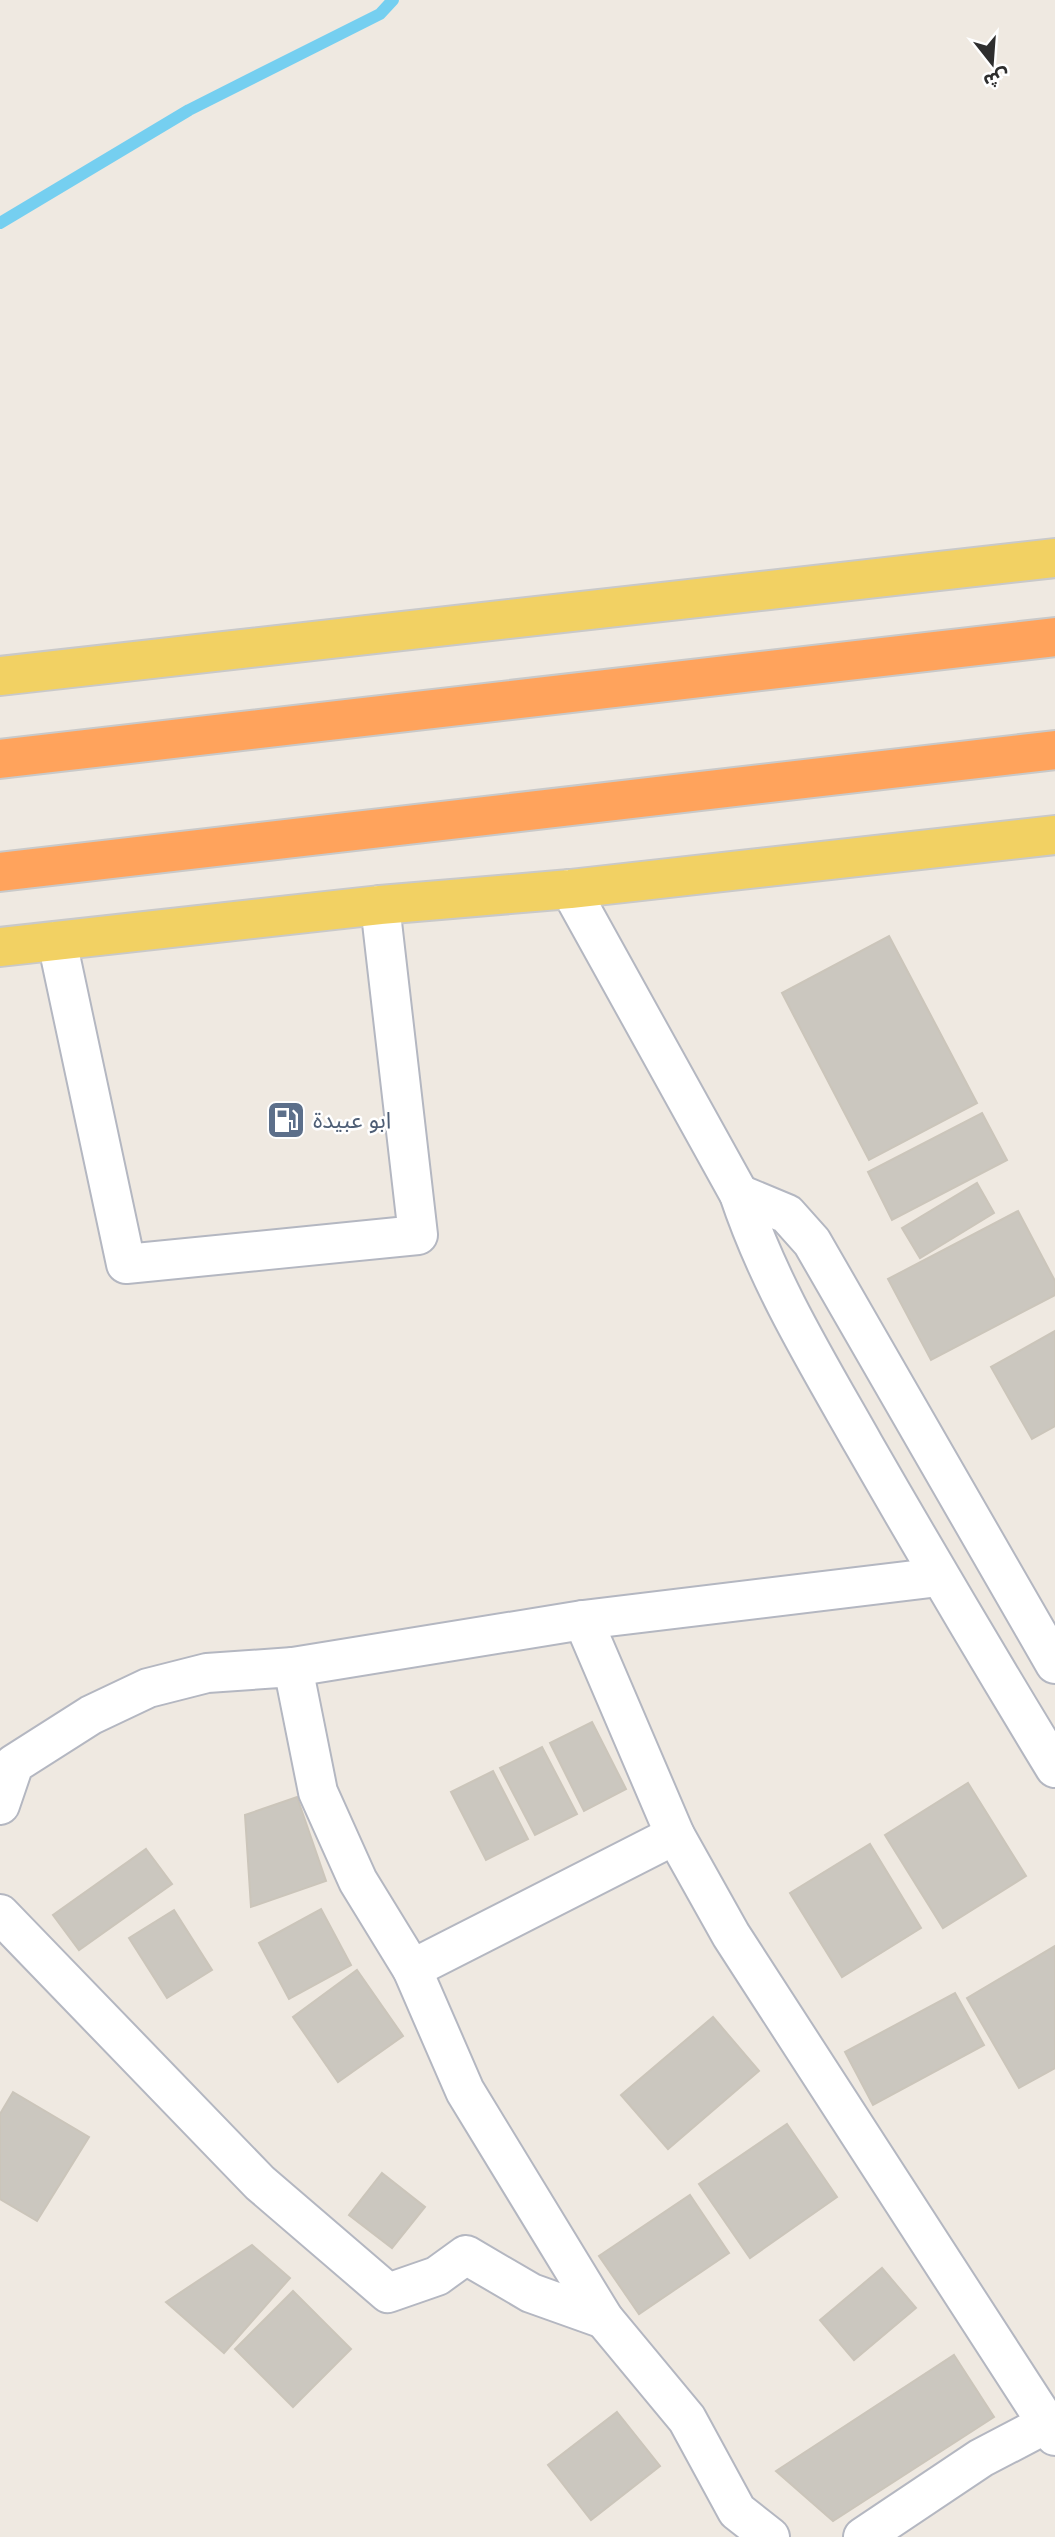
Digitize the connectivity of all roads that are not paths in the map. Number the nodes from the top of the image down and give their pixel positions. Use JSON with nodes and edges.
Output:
{"nodes":[{"id":1,"x":1055,"y":558,"type":"edge"},
{"id":2,"x":1055,"y":637,"type":"edge"},
{"id":3,"x":0,"y":676,"type":"edge"},
{"id":4,"x":1055,"y":750,"type":"edge"},
{"id":5,"x":0,"y":759,"type":"edge"},
{"id":6,"x":1055,"y":835,"type":"edge"},
{"id":7,"x":0,"y":872,"type":"edge"},
{"id":8,"x":570,"y":889,"type":"junction"},
{"id":9,"x":380,"y":905,"type":"junction"},
{"id":10,"x":57,"y":941,"type":"junction"},
{"id":11,"x":0,"y":947,"type":"edge"},
{"id":12,"x":739,"y":1194,"type":"junction"},
{"id":13,"x":939,"y":1577,"type":"junction"},
{"id":14,"x":583,"y":1620,"type":"junction"},
{"id":15,"x":1055,"y":1664,"type":"edge"},
{"id":16,"x":293,"y":1667,"type":"junction"},
{"id":17,"x":1055,"y":1769,"type":"edge"},
{"id":18,"x":0,"y":1805,"type":"edge"},
{"id":19,"x":675,"y":1835,"type":"junction"},
{"id":20,"x":0,"y":1914,"type":"edge"},
{"id":21,"x":412,"y":1969,"type":"junction"},
{"id":22,"x":604,"y":2319,"type":"junction"},
{"id":23,"x":1051,"y":2430,"type":"edge"},
{"id":24,"x":771,"y":2537,"type":"edge"},
{"id":25,"x":863,"y":2537,"type":"edge"}],
"edges":[{"from":1,"to":3,"type":"main road"},
{"from":2,"to":5,"type":"highway"},
{"from":4,"to":7,"type":"highway"},
{"from":6,"to":8,"type":"main road"},
{"from":8,"to":9,"type":"main road"},
{"from":8,"to":12,"type":"street"},
{"from":9,"to":10,"type":"main road"},
{"from":9,"to":10,"type":"street"},
{"from":10,"to":11,"type":"main road"},
{"from":12,"to":13,"type":"street"},
{"from":12,"to":15,"type":"street"},
{"from":13,"to":14,"type":"street"},
{"from":13,"to":17,"type":"street"},
{"from":14,"to":16,"type":"street"},
{"from":14,"to":19,"type":"street"},
{"from":16,"to":18,"type":"street"},
{"from":16,"to":21,"type":"street"},
{"from":19,"to":21,"type":"street"},
{"from":19,"to":23,"type":"street"},
{"from":20,"to":22,"type":"street"},
{"from":21,"to":22,"type":"street"},
{"from":22,"to":24,"type":"street"},
{"from":23,"to":25,"type":"street"}]}
